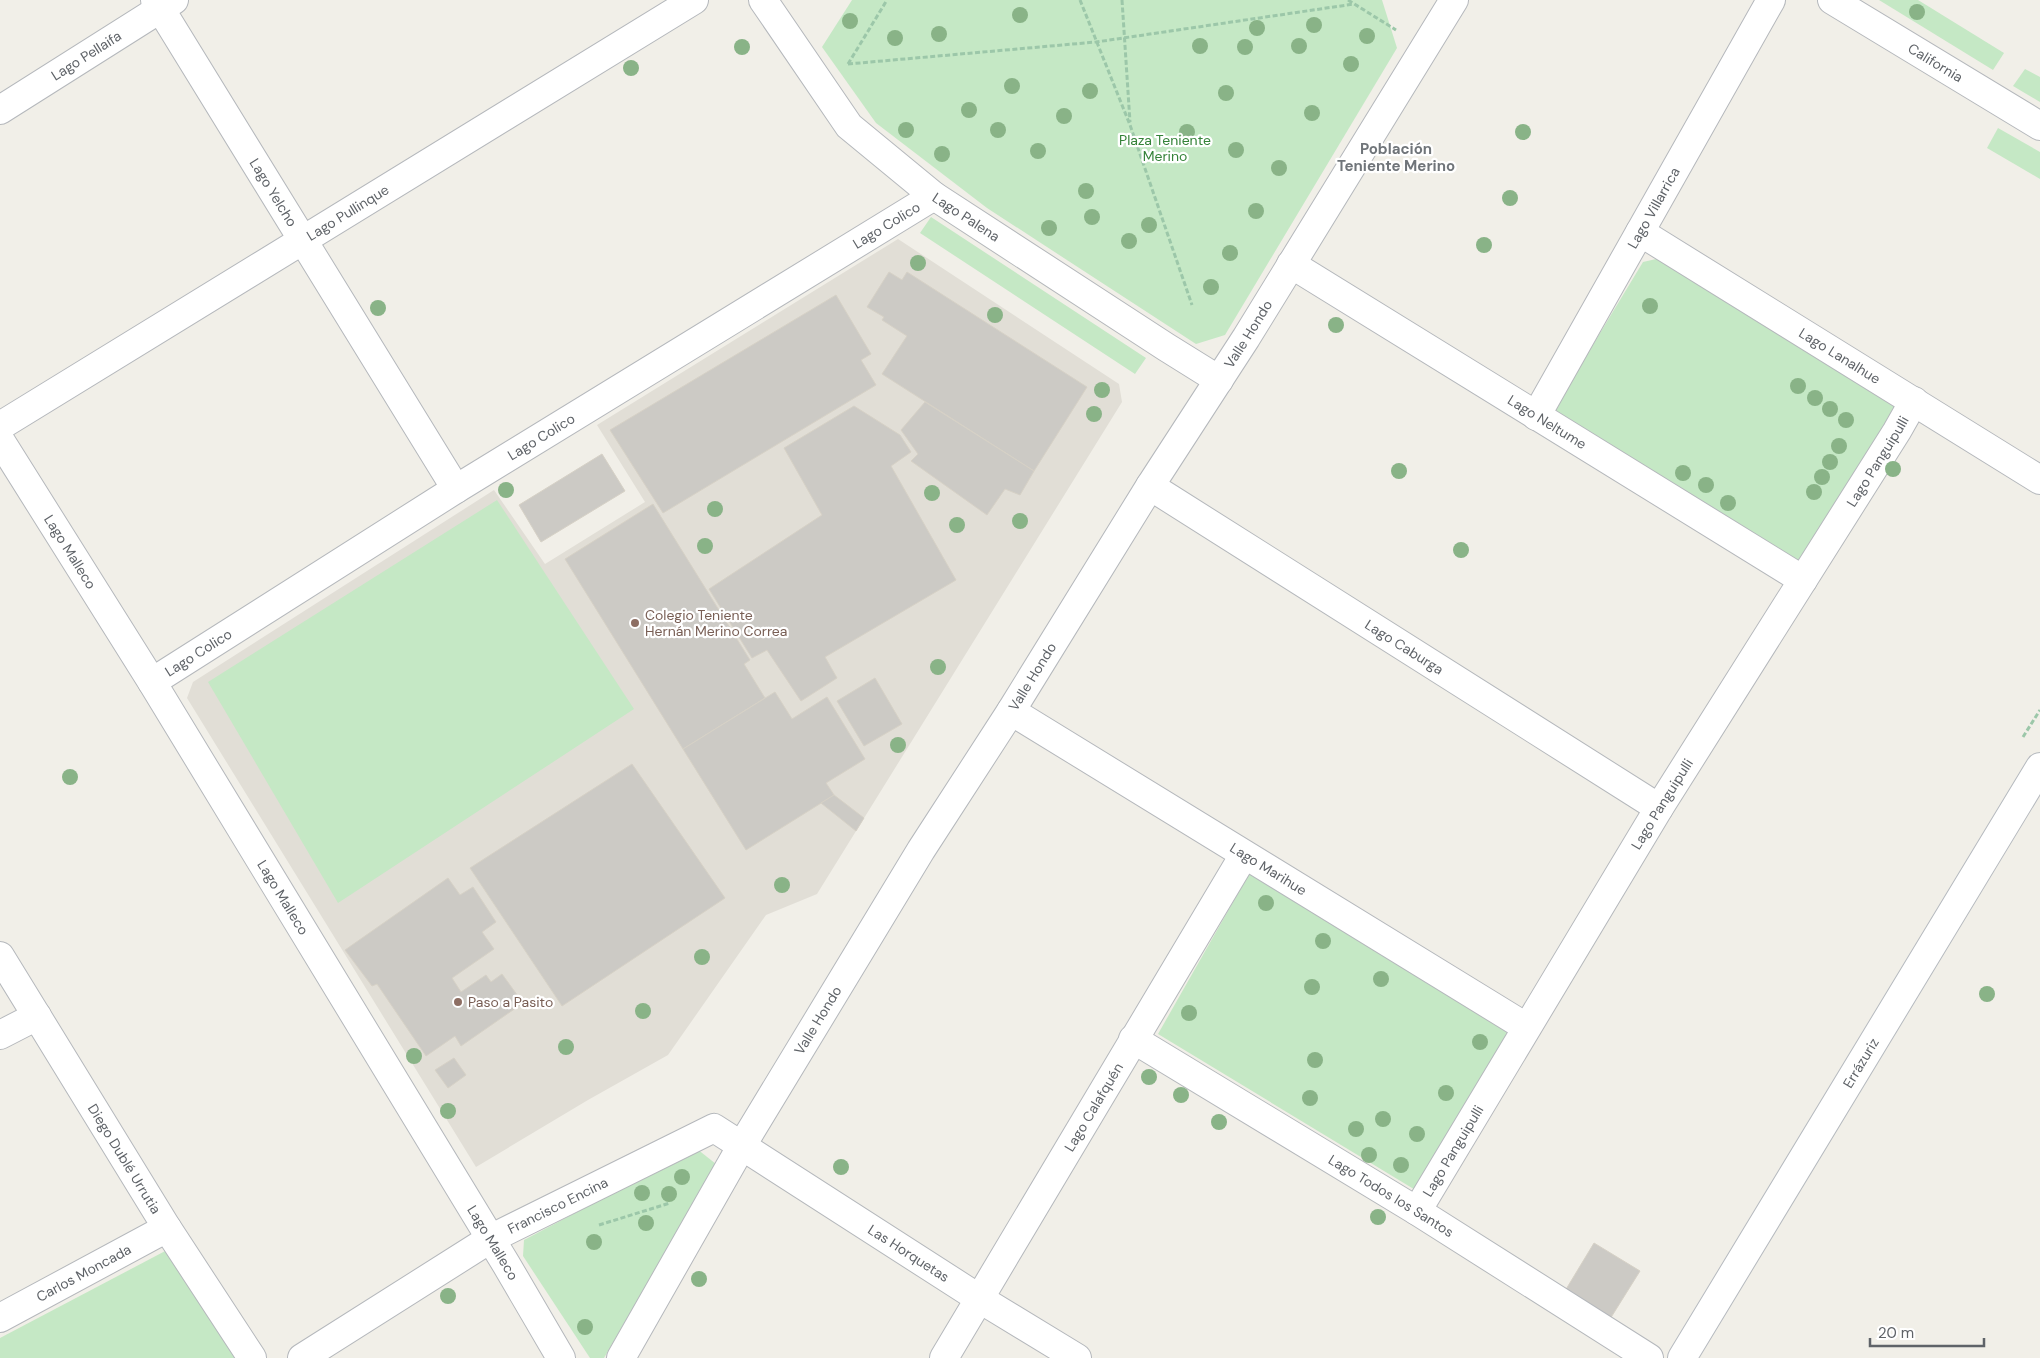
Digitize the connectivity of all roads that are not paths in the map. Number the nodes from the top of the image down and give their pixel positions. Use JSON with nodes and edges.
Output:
{"nodes":[{"id":1,"x":694,"y":0,"type":"edge"},
{"id":2,"x":763,"y":0,"type":"edge"},
{"id":3,"x":1454,"y":0,"type":"edge"},
{"id":4,"x":1771,"y":0,"type":"edge"},
{"id":5,"x":1832,"y":0,"type":"edge"},
{"id":6,"x":163,"y":3,"type":"edge"},
{"id":7,"x":0,"y":110,"type":"edge"},
{"id":8,"x":2040,"y":126,"type":"edge"},
{"id":9,"x":934,"y":196,"type":"junction"},
{"id":10,"x":1640,"y":232,"type":"junction"},
{"id":11,"x":302,"y":241,"type":"junction"},
{"id":12,"x":1291,"y":264,"type":"junction"},
{"id":13,"x":1219,"y":380,"type":"junction"},
{"id":14,"x":1914,"y":401,"type":"junction"},
{"id":15,"x":1536,"y":416,"type":"junction"},
{"id":16,"x":0,"y":426,"type":"edge"},
{"id":17,"x":0,"y":440,"type":"edge"},
{"id":18,"x":2040,"y":480,"type":"edge"},
{"id":19,"x":1150,"y":486,"type":"junction"},
{"id":20,"x":456,"y":489,"type":"junction"},
{"id":21,"x":1803,"y":580,"type":"junction"},
{"id":22,"x":152,"y":682,"type":"junction"},
{"id":23,"x":1011,"y":711,"type":"junction"},
{"id":24,"x":2040,"y":767,"type":"edge"},
{"id":25,"x":1658,"y":808,"type":"junction"},
{"id":26,"x":1244,"y":855,"type":"junction"},
{"id":27,"x":0,"y":956,"type":"edge"},
{"id":28,"x":37,"y":1016,"type":"junction"},
{"id":29,"x":1526,"y":1027,"type":"junction"},
{"id":30,"x":0,"y":1035,"type":"edge"},
{"id":31,"x":1133,"y":1039,"type":"junction"},
{"id":32,"x":742,"y":1147,"type":"junction"},
{"id":33,"x":1417,"y":1211,"type":"junction"},
{"id":34,"x":167,"y":1228,"type":"junction"},
{"id":35,"x":490,"y":1239,"type":"junction"},
{"id":36,"x":980,"y":1299,"type":"junction"},
{"id":37,"x":0,"y":1318,"type":"edge"},
{"id":38,"x":252,"y":1358,"type":"edge"},
{"id":39,"x":302,"y":1358,"type":"edge"},
{"id":40,"x":561,"y":1358,"type":"edge"},
{"id":41,"x":621,"y":1358,"type":"edge"},
{"id":42,"x":944,"y":1358,"type":"edge"},
{"id":43,"x":1077,"y":1358,"type":"edge"},
{"id":44,"x":1648,"y":1358,"type":"edge"},
{"id":45,"x":1682,"y":1358,"type":"edge"}],
"edges":[{"from":1,"to":11,"type":"street","name":"Lago Pullinque"},
{"from":2,"to":9,"type":"street","name":"Lago Palena"},
{"from":3,"to":12,"type":"street","name":"Valle Hondo"},
{"from":4,"to":10,"type":"street","name":"Lago Villarrica"},
{"from":5,"to":8,"type":"street","name":"California"},
{"from":6,"to":7,"type":"street","name":"Lago Pellaifa"},
{"from":6,"to":11,"type":"street","name":"Lago Yelcho"},
{"from":9,"to":13,"type":"street","name":"Lago Palena"},
{"from":9,"to":20,"type":"street","name":"Lago Colico"},
{"from":10,"to":14,"type":"street","name":"Lago Lanalhue"},
{"from":10,"to":15,"type":"street","name":"Lago Villarrica"},
{"from":11,"to":16,"type":"street","name":"Lago Pullinque"},
{"from":11,"to":20,"type":"street","name":"Lago Yelcho"},
{"from":12,"to":13,"type":"street","name":"Valle Hondo"},
{"from":12,"to":15,"type":"street","name":"Lago Neltume"},
{"from":13,"to":19,"type":"street","name":"Valle Hondo"},
{"from":14,"to":18,"type":"street","name":"Lago Lanalhue"},
{"from":14,"to":21,"type":"street","name":"Lago Panguipulli"},
{"from":15,"to":21,"type":"street","name":"Lago Neltume"},
{"from":17,"to":22,"type":"street","name":"Lago Malleco"},
{"from":19,"to":23,"type":"street","name":"Valle Hondo"},
{"from":19,"to":25,"type":"street","name":"Lago Caburga"},
{"from":20,"to":22,"type":"street","name":"Lago Colico"},
{"from":21,"to":25,"type":"street","name":"Lago Panguipulli"},
{"from":22,"to":35,"type":"street","name":"Lago Malleco"},
{"from":23,"to":26,"type":"street","name":"Lago Marihue"},
{"from":23,"to":32,"type":"street","name":"Valle Hondo"},
{"from":24,"to":45,"type":"street","name":"Errázuriz"},
{"from":25,"to":29,"type":"street","name":"Lago Panguipulli"},
{"from":26,"to":29,"type":"street","name":"Lago Marihue"},
{"from":26,"to":31,"type":"street","name":"Lago Calafquén"},
{"from":27,"to":28,"type":"street","name":"Diego Dublé Urrutia"},
{"from":28,"to":30,"type":"street"},
{"from":28,"to":34,"type":"street","name":"Diego Dublé Urrutia"},
{"from":29,"to":33,"type":"street","name":"Lago Panguipulli"},
{"from":31,"to":33,"type":"street","name":"Lago Todos los Santos"},
{"from":31,"to":36,"type":"street","name":"Lago Calafquén"},
{"from":32,"to":35,"type":"street","name":"Francisco Encina"},
{"from":32,"to":36,"type":"street","name":"Las Horquetas"},
{"from":32,"to":41,"type":"street","name":"Valle Hondo"},
{"from":33,"to":44,"type":"street","name":"Lago Todos los Santos"},
{"from":34,"to":37,"type":"street","name":"Carlos Moncada"},
{"from":34,"to":38,"type":"street","name":"Diego Dublé Urrutia"},
{"from":35,"to":39,"type":"street","name":"Francisco Encina"},
{"from":35,"to":40,"type":"street","name":"Lago Malleco"},
{"from":36,"to":42,"type":"street","name":"Lago Calafquén"},
{"from":36,"to":43,"type":"street","name":"Las Horquetas"}]}
